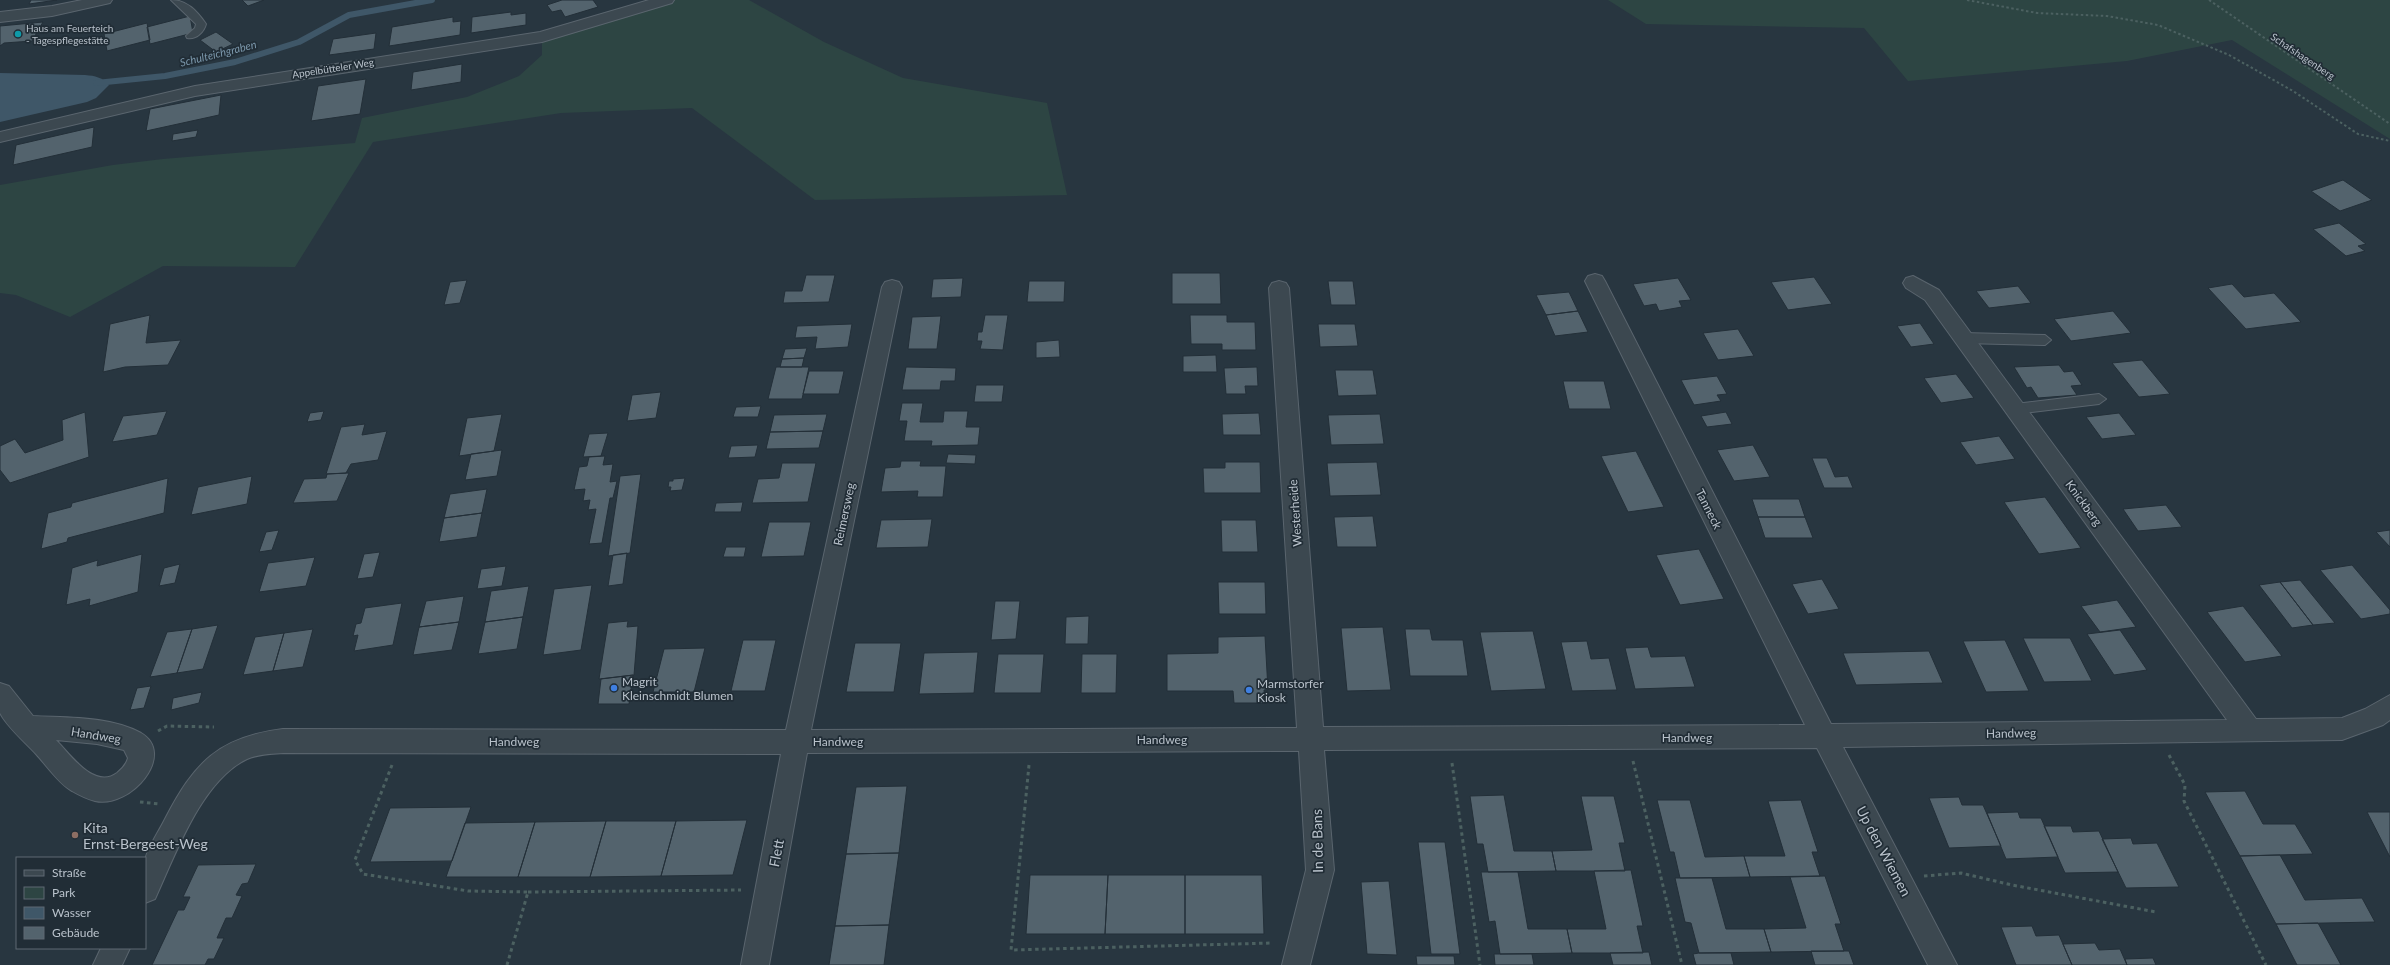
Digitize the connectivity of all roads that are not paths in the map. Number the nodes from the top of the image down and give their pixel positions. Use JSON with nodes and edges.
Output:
{"nodes":[{"id":1,"x":104,"y":0,"type":"edge"},
{"id":2,"x":176,"y":0,"type":"edge"},
{"id":3,"x":666,"y":0,"type":"edge"},
{"id":4,"x":0,"y":18,"type":"edge"},
{"id":5,"x":191,"y":36,"type":"dead end"},
{"id":6,"x":0,"y":137,"type":"edge"},
{"id":7,"x":1595,"y":281,"type":"dead end"},
{"id":8,"x":1913,"y":283,"type":"dead end"},
{"id":9,"x":892,"y":287,"type":"dead end"},
{"id":10,"x":1279,"y":288,"type":"dead end"},
{"id":11,"x":1963,"y":338,"type":"junction"},
{"id":12,"x":2045,"y":340,"type":"dead end"},
{"id":13,"x":2099,"y":399,"type":"dead end"},
{"id":14,"x":2015,"y":408,"type":"junction"},
{"id":15,"x":0,"y":694,"type":"edge"},
{"id":16,"x":2390,"y":706,"type":"edge"},
{"id":17,"x":27,"y":727,"type":"junction"},
{"id":18,"x":2249,"y":730,"type":"junction"},
{"id":19,"x":1824,"y":736,"type":"junction"},
{"id":20,"x":1311,"y":738,"type":"junction"},
{"id":21,"x":796,"y":742,"type":"junction"},
{"id":22,"x":146,"y":888,"type":"edge"},
{"id":23,"x":115,"y":949,"type":"edge"},
{"id":24,"x":1299,"y":953,"type":"edge"},
{"id":25,"x":107,"y":965,"type":"edge"},
{"id":26,"x":755,"y":965,"type":"edge"},
{"id":27,"x":1943,"y":965,"type":"edge"}],
"edges":[{"from":1,"to":4,"type":"street"},
{"from":2,"to":5,"type":"lane"},
{"from":3,"to":6,"type":"street","name":"Appelbütteler Weg"},
{"from":7,"to":19,"type":"street","name":"Tanneck"},
{"from":8,"to":11,"type":"street","name":"Knickberg"},
{"from":9,"to":21,"type":"street","name":"Reimersweg"},
{"from":10,"to":20,"type":"street","name":"Westerheide"},
{"from":11,"to":12,"type":"lane"},
{"from":11,"to":14,"type":"street","name":"Knickberg"},
{"from":13,"to":14,"type":"lane"},
{"from":14,"to":18,"type":"street","name":"Knickberg"},
{"from":15,"to":17,"type":"street"},
{"from":16,"to":18,"type":"street","name":"Handweg"},
{"from":17,"to":17,"type":"street","name":"Handweg"},
{"from":18,"to":19,"type":"street","name":"Handweg"},
{"from":19,"to":20,"type":"street","name":"Handweg"},
{"from":19,"to":27,"type":"street","name":"Up den Wiemen"},
{"from":20,"to":21,"type":"street","name":"Handweg"},
{"from":20,"to":24,"type":"street","name":"In de Bans"},
{"from":21,"to":22,"type":"street","name":"Handweg"},
{"from":21,"to":26,"type":"street","name":"Flett"},
{"from":23,"to":25,"type":"street"}]}
